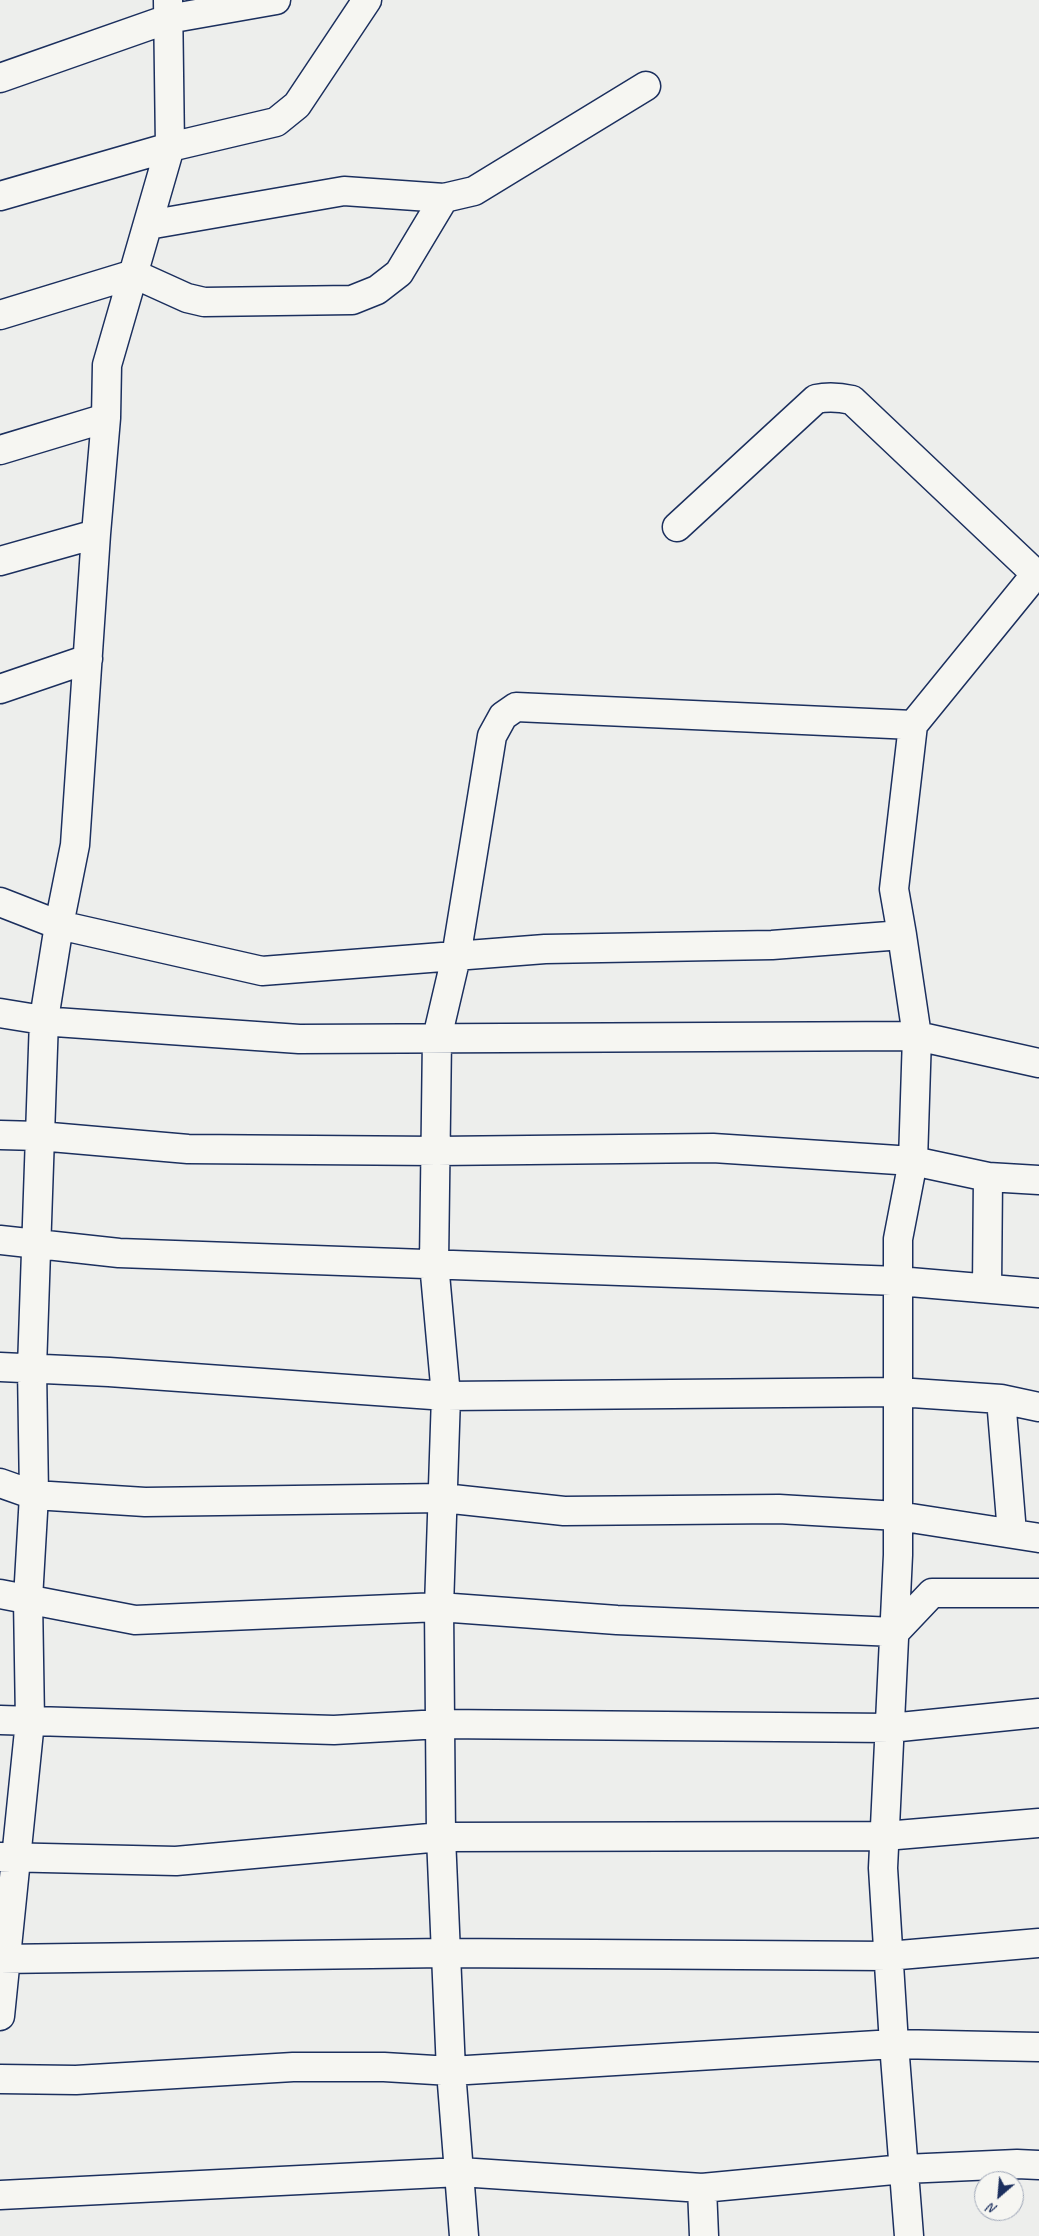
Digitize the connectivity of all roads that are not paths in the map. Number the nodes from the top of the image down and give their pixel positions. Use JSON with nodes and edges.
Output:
{"nodes":[{"id":1,"x":276,"y":0,"type":"edge"},
{"id":2,"x":367,"y":0,"type":"edge"},
{"id":3,"x":168,"y":9,"type":"edge"},
{"id":4,"x":0,"y":78,"type":"edge"},
{"id":5,"x":646,"y":86,"type":"dead end"},
{"id":6,"x":170,"y":147,"type":"junction"},
{"id":7,"x":0,"y":196,"type":"edge"},
{"id":8,"x":444,"y":198,"type":"junction"},
{"id":9,"x":148,"y":224,"type":"junction"},
{"id":10,"x":134,"y":274,"type":"junction"},
{"id":11,"x":0,"y":315,"type":"edge"},
{"id":12,"x":106,"y":418,"type":"junction"},
{"id":13,"x":0,"y":450,"type":"edge"},
{"id":14,"x":677,"y":527,"type":"dead end"},
{"id":15,"x":96,"y":534,"type":"junction"},
{"id":16,"x":0,"y":561,"type":"edge"},
{"id":17,"x":1039,"y":577,"type":"edge"},
{"id":18,"x":88,"y":658,"type":"junction"},
{"id":19,"x":0,"y":689,"type":"edge"},
{"id":20,"x":913,"y":725,"type":"junction"},
{"id":21,"x":0,"y":902,"type":"edge"},
{"id":22,"x":59,"y":925,"type":"junction"},
{"id":23,"x":902,"y":935,"type":"junction"},
{"id":24,"x":456,"y":957,"type":"junction"},
{"id":25,"x":0,"y":1013,"type":"edge"},
{"id":26,"x":44,"y":1019,"type":"junction"},
{"id":27,"x":917,"y":1036,"type":"junction"},
{"id":28,"x":437,"y":1038,"type":"junction"},
{"id":29,"x":1039,"y":1063,"type":"edge"},
{"id":30,"x":0,"y":1135,"type":"edge"},
{"id":31,"x":39,"y":1136,"type":"junction"},
{"id":32,"x":437,"y":1151,"type":"junction"},
{"id":33,"x":913,"y":1161,"type":"junction"},
{"id":34,"x":988,"y":1177,"type":"junction"},
{"id":35,"x":1039,"y":1180,"type":"edge"},
{"id":36,"x":0,"y":1240,"type":"edge"},
{"id":37,"x":37,"y":1244,"type":"junction"},
{"id":38,"x":434,"y":1263,"type":"junction"},
{"id":39,"x":898,"y":1280,"type":"junction"},
{"id":40,"x":987,"y":1288,"type":"junction"},
{"id":41,"x":1039,"y":1293,"type":"edge"},
{"id":42,"x":0,"y":1366,"type":"edge"},
{"id":43,"x":32,"y":1368,"type":"junction"},
{"id":44,"x":898,"y":1392,"type":"junction"},
{"id":45,"x":446,"y":1396,"type":"junction"},
{"id":46,"x":1002,"y":1398,"type":"junction"},
{"id":47,"x":1039,"y":1407,"type":"edge"},
{"id":48,"x":0,"y":1483,"type":"edge"},
{"id":49,"x":34,"y":1495,"type":"junction"},
{"id":50,"x":443,"y":1498,"type":"junction"},
{"id":51,"x":898,"y":1516,"type":"junction"},
{"id":52,"x":1012,"y":1533,"type":"junction"},
{"id":53,"x":1039,"y":1538,"type":"edge"},
{"id":54,"x":1039,"y":1593,"type":"edge"},
{"id":55,"x":0,"y":1594,"type":"edge"},
{"id":56,"x":28,"y":1599,"type":"junction"},
{"id":57,"x":439,"y":1607,"type":"junction"},
{"id":58,"x":894,"y":1632,"type":"junction"},
{"id":59,"x":1039,"y":1713,"type":"edge"},
{"id":60,"x":0,"y":1720,"type":"edge"},
{"id":61,"x":30,"y":1721,"type":"junction"},
{"id":62,"x":440,"y":1724,"type":"junction"},
{"id":63,"x":890,"y":1728,"type":"junction"},
{"id":64,"x":1039,"y":1823,"type":"edge"},
{"id":65,"x":885,"y":1836,"type":"junction"},
{"id":66,"x":441,"y":1837,"type":"junction"},
{"id":67,"x":8,"y":1857,"type":"edge"},
{"id":68,"x":1039,"y":1943,"type":"edge"},
{"id":69,"x":445,"y":1953,"type":"junction"},
{"id":70,"x":888,"y":1956,"type":"junction"},
{"id":71,"x":3,"y":1959,"type":"edge"},
{"id":72,"x":0,"y":2016,"type":"edge"},
{"id":73,"x":894,"y":2044,"type":"junction"},
{"id":74,"x":1039,"y":2047,"type":"edge"},
{"id":75,"x":451,"y":2071,"type":"junction"},
{"id":76,"x":0,"y":2078,"type":"edge"},
{"id":77,"x":1039,"y":2165,"type":"edge"},
{"id":78,"x":904,"y":2169,"type":"junction"},
{"id":79,"x":460,"y":2172,"type":"junction"},
{"id":80,"x":702,"y":2188,"type":"junction"},
{"id":81,"x":0,"y":2195,"type":"edge"},
{"id":82,"x":464,"y":2236,"type":"edge"},
{"id":83,"x":704,"y":2236,"type":"edge"},
{"id":84,"x":909,"y":2236,"type":"edge"}],
"edges":[{"from":1,"to":3,"type":"street"},
{"from":2,"to":6,"type":"street"},
{"from":3,"to":4,"type":"street"},
{"from":3,"to":6,"type":"street"},
{"from":5,"to":8,"type":"street"},
{"from":6,"to":7,"type":"street"},
{"from":6,"to":9,"type":"street"},
{"from":8,"to":9,"type":"street"},
{"from":8,"to":10,"type":"street"},
{"from":9,"to":10,"type":"street"},
{"from":10,"to":11,"type":"street"},
{"from":10,"to":12,"type":"street"},
{"from":12,"to":13,"type":"street"},
{"from":12,"to":15,"type":"street"},
{"from":14,"to":17,"type":"street"},
{"from":15,"to":16,"type":"street"},
{"from":15,"to":18,"type":"street"},
{"from":17,"to":20,"type":"street"},
{"from":18,"to":19,"type":"street"},
{"from":18,"to":22,"type":"street"},
{"from":20,"to":23,"type":"street"},
{"from":20,"to":24,"type":"street"},
{"from":21,"to":22,"type":"street"},
{"from":22,"to":24,"type":"street"},
{"from":22,"to":26,"type":"street"},
{"from":23,"to":24,"type":"street"},
{"from":23,"to":27,"type":"street"},
{"from":24,"to":28,"type":"street"},
{"from":25,"to":26,"type":"street"},
{"from":26,"to":28,"type":"street"},
{"from":26,"to":31,"type":"street"},
{"from":27,"to":28,"type":"street"},
{"from":27,"to":29,"type":"street"},
{"from":27,"to":33,"type":"street"},
{"from":28,"to":32,"type":"street"},
{"from":30,"to":31,"type":"street"},
{"from":31,"to":32,"type":"street"},
{"from":31,"to":37,"type":"street"},
{"from":32,"to":33,"type":"street"},
{"from":32,"to":38,"type":"street"},
{"from":33,"to":34,"type":"street"},
{"from":33,"to":39,"type":"street"},
{"from":34,"to":35,"type":"street"},
{"from":34,"to":40,"type":"street"},
{"from":36,"to":37,"type":"street"},
{"from":37,"to":38,"type":"street"},
{"from":37,"to":43,"type":"street"},
{"from":38,"to":39,"type":"street"},
{"from":38,"to":45,"type":"street"},
{"from":39,"to":40,"type":"street"},
{"from":39,"to":44,"type":"street"},
{"from":40,"to":41,"type":"street"},
{"from":42,"to":43,"type":"street"},
{"from":43,"to":45,"type":"street"},
{"from":43,"to":49,"type":"street"},
{"from":44,"to":45,"type":"street"},
{"from":44,"to":46,"type":"street"},
{"from":44,"to":51,"type":"street"},
{"from":45,"to":50,"type":"street"},
{"from":46,"to":47,"type":"street"},
{"from":46,"to":52,"type":"street"},
{"from":48,"to":49,"type":"street"},
{"from":49,"to":50,"type":"street"},
{"from":49,"to":56,"type":"street"},
{"from":50,"to":51,"type":"street"},
{"from":50,"to":57,"type":"street"},
{"from":51,"to":52,"type":"street"},
{"from":51,"to":58,"type":"street"},
{"from":52,"to":53,"type":"street"},
{"from":54,"to":58,"type":"street"},
{"from":55,"to":56,"type":"street"},
{"from":56,"to":57,"type":"street"},
{"from":56,"to":61,"type":"street"},
{"from":57,"to":58,"type":"street"},
{"from":57,"to":62,"type":"street"},
{"from":58,"to":63,"type":"street"},
{"from":59,"to":63,"type":"street"},
{"from":60,"to":61,"type":"street"},
{"from":61,"to":62,"type":"street"},
{"from":61,"to":67,"type":"street"},
{"from":62,"to":63,"type":"street"},
{"from":62,"to":66,"type":"street"},
{"from":63,"to":65,"type":"street"},
{"from":64,"to":65,"type":"street"},
{"from":65,"to":66,"type":"street"},
{"from":65,"to":70,"type":"street"},
{"from":66,"to":67,"type":"street"},
{"from":66,"to":69,"type":"street"},
{"from":67,"to":71,"type":"street"},
{"from":68,"to":70,"type":"street"},
{"from":69,"to":70,"type":"street"},
{"from":69,"to":71,"type":"street"},
{"from":69,"to":75,"type":"street"},
{"from":70,"to":73,"type":"street"},
{"from":71,"to":72,"type":"street"},
{"from":73,"to":74,"type":"street"},
{"from":73,"to":75,"type":"street"},
{"from":73,"to":78,"type":"street"},
{"from":75,"to":76,"type":"street"},
{"from":75,"to":79,"type":"street"},
{"from":77,"to":78,"type":"street"},
{"from":78,"to":80,"type":"street"},
{"from":78,"to":84,"type":"street"},
{"from":79,"to":80,"type":"street"},
{"from":79,"to":81,"type":"street"},
{"from":79,"to":82,"type":"street"},
{"from":80,"to":83,"type":"street"}]}
